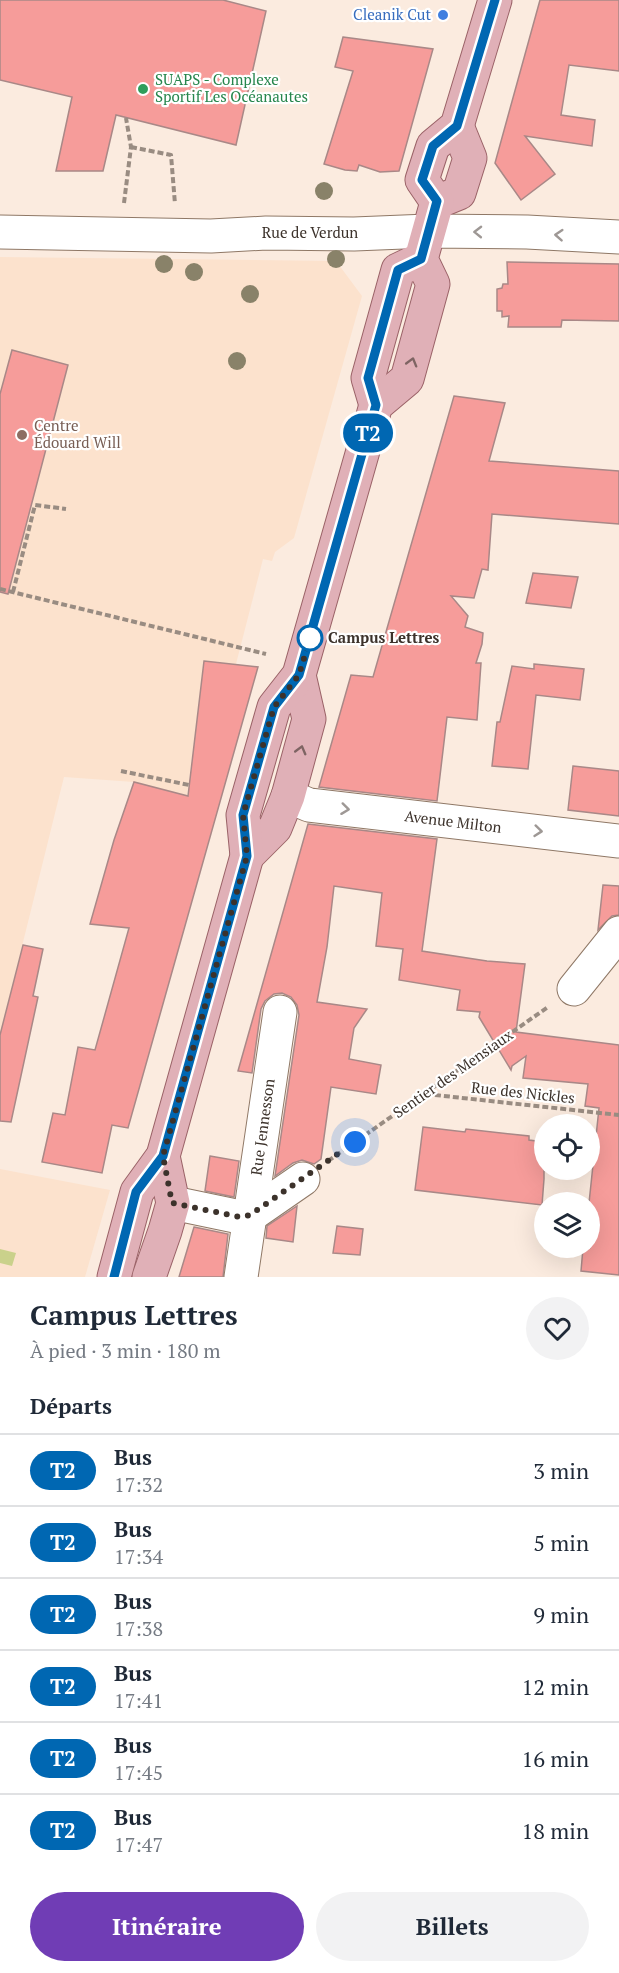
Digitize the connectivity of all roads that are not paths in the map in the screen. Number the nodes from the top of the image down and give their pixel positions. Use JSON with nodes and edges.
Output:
{"nodes":[{"id":1,"x":495,"y":0,"type":"edge"},
{"id":2,"x":428,"y":231,"type":"junction"},
{"id":3,"x":0,"y":232,"type":"edge"},
{"id":4,"x":619,"y":237,"type":"edge"},
{"id":5,"x":299,"y":675,"type":"junction"},
{"id":6,"x":288,"y":796,"type":"junction"},
{"id":7,"x":619,"y":840,"type":"edge"},
{"id":8,"x":247,"y":856,"type":"junction"},
{"id":9,"x":619,"y":933,"type":"edge"},
{"id":10,"x":574,"y":989,"type":"road end"},
{"id":11,"x":280,"y":1012,"type":"dead end"},
{"id":12,"x":163,"y":1156,"type":"junction"},
{"id":13,"x":303,"y":1179,"type":"road end"},
{"id":14,"x":172,"y":1203,"type":"junction"},
{"id":15,"x":250,"y":1215,"type":"junction"},
{"id":16,"x":114,"y":1277,"type":"edge"},
{"id":17,"x":149,"y":1277,"type":"edge"},
{"id":18,"x":241,"y":1277,"type":"edge"}],
"edges":[{"from":1,"to":2,"type":"main road"},
{"from":2,"to":3,"type":"street","name":"Rue de Verdun"},
{"from":4,"to":2,"type":"street","name":"Rue de Verdun","one_way":true},
{"from":2,"to":5,"type":"main road"},
{"from":6,"to":5,"type":"main road","one_way":true},
{"from":5,"to":8,"type":"main road"},
{"from":6,"to":7,"type":"street","name":"Avenue Milton","one_way":true},
{"from":6,"to":8,"type":"main road"},
{"from":8,"to":12,"type":"main road"},
{"from":9,"to":10,"type":"street"},
{"from":11,"to":15,"type":"street","name":"Rue Jennesson"},
{"from":12,"to":14,"type":"main road"},
{"from":12,"to":16,"type":"main road"},
{"from":13,"to":15,"type":"street"},
{"from":14,"to":15,"type":"street"},
{"from":14,"to":17,"type":"main road"},
{"from":15,"to":18,"type":"street","name":"Rue Jennesson"}]}
